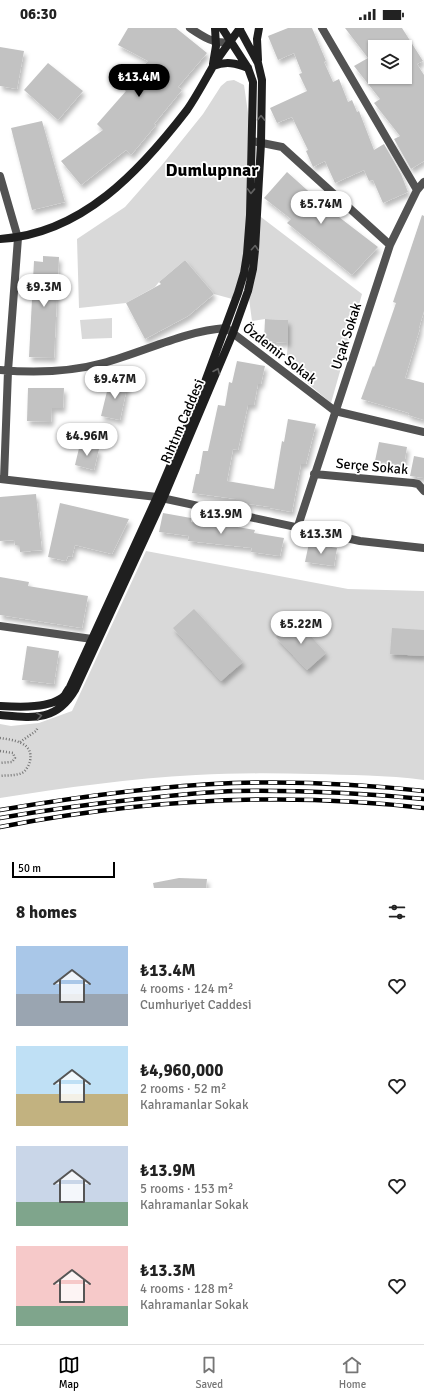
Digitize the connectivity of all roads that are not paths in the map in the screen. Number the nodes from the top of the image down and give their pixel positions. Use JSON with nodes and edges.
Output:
{"nodes":[{"id":1,"x":190,"y":28,"type":"edge"},
{"id":2,"x":215,"y":28,"type":"edge"},
{"id":3,"x":222,"y":28,"type":"edge"},
{"id":4,"x":239,"y":28,"type":"edge"},
{"id":5,"x":259,"y":28,"type":"edge"},
{"id":6,"x":322,"y":28,"type":"edge"},
{"id":7,"x":216,"y":41,"type":"junction"},
{"id":8,"x":230,"y":42,"type":"junction"},
{"id":9,"x":258,"y":63,"type":"junction"},
{"id":10,"x":213,"y":66,"type":"junction"},
{"id":11,"x":248,"y":68,"type":"junction"},
{"id":12,"x":256,"y":142,"type":"junction"},
{"id":13,"x":0,"y":176,"type":"edge"},
{"id":14,"x":424,"y":182,"type":"edge"},
{"id":15,"x":416,"y":190,"type":"junction"},
{"id":16,"x":0,"y":238,"type":"edge"},
{"id":17,"x":18,"y":238,"type":"junction"},
{"id":18,"x":390,"y":245,"type":"junction"},
{"id":19,"x":226,"y":328,"type":"junction"},
{"id":20,"x":233,"y":333,"type":"junction"},
{"id":21,"x":4,"y":370,"type":"edge"},
{"id":22,"x":335,"y":411,"type":"junction"},
{"id":23,"x":424,"y":432,"type":"edge"},
{"id":24,"x":314,"y":474,"type":"junction"},
{"id":25,"x":2,"y":479,"type":"edge"},
{"id":26,"x":424,"y":491,"type":"edge"},
{"id":27,"x":160,"y":498,"type":"junction"},
{"id":28,"x":298,"y":526,"type":"junction"},
{"id":29,"x":424,"y":548,"type":"edge"},
{"id":30,"x":0,"y":626,"type":"edge"},
{"id":31,"x":92,"y":639,"type":"junction"},
{"id":32,"x":0,"y":706,"type":"edge"},
{"id":33,"x":0,"y":715,"type":"edge"}],
"edges":[{"from":1,"to":7,"type":"street"},
{"from":2,"to":7,"type":"main road"},
{"from":3,"to":8,"type":"main road"},
{"from":4,"to":8,"type":"main road"},
{"from":4,"to":9,"type":"main road"},
{"from":5,"to":9,"type":"main road"},
{"from":6,"to":15,"type":"street"},
{"from":7,"to":8,"type":"street"},
{"from":7,"to":10,"type":"main road"},
{"from":8,"to":10,"type":"main road"},
{"from":8,"to":11,"type":"main road"},
{"from":12,"to":9,"type":"main road","name":"Rıhtım Caddesi","one_way":true},
{"from":10,"to":11,"type":"main road"},
{"from":10,"to":17,"type":"main road"},
{"from":11,"to":12,"type":"main road","name":"Rıhtım Caddesi"},
{"from":12,"to":18,"type":"street"},
{"from":12,"to":19,"type":"main road","name":"Rıhtım Caddesi","one_way":true},
{"from":20,"to":12,"type":"main road","name":"Rıhtım Caddesi","one_way":true},
{"from":13,"to":17,"type":"street"},
{"from":14,"to":15,"type":"street","name":"Uçak Sokak"},
{"from":15,"to":18,"type":"street","name":"Uçak Sokak"},
{"from":16,"to":17,"type":"main road"},
{"from":17,"to":21,"type":"street"},
{"from":18,"to":22,"type":"street","name":"Uçak Sokak"},
{"from":19,"to":20,"type":"street","name":"Özdemir Sokak"},
{"from":19,"to":21,"type":"street","name":"Özdemir Sokak"},
{"from":19,"to":27,"type":"main road","name":"Rıhtım Caddesi"},
{"from":20,"to":22,"type":"street","name":"Özdemir Sokak"},
{"from":27,"to":20,"type":"main road","name":"Rıhtım Caddesi","one_way":true},
{"from":21,"to":25,"type":"street"},
{"from":22,"to":23,"type":"street","name":"Özdemir Sokak"},
{"from":22,"to":24,"type":"street","name":"Uçak Sokak"},
{"from":24,"to":26,"type":"street","name":"Serçe Sokak"},
{"from":24,"to":28,"type":"street","name":"Uçak Sokak"},
{"from":25,"to":27,"type":"street"},
{"from":27,"to":28,"type":"street"},
{"from":27,"to":31,"type":"main road","name":"Rıhtım Caddesi"},
{"from":33,"to":27,"type":"main road","name":"Rıhtım Caddesi","one_way":true},
{"from":28,"to":29,"type":"street"},
{"from":30,"to":31,"type":"street"},
{"from":31,"to":32,"type":"main road","name":"Rıhtım Caddesi"}]}
